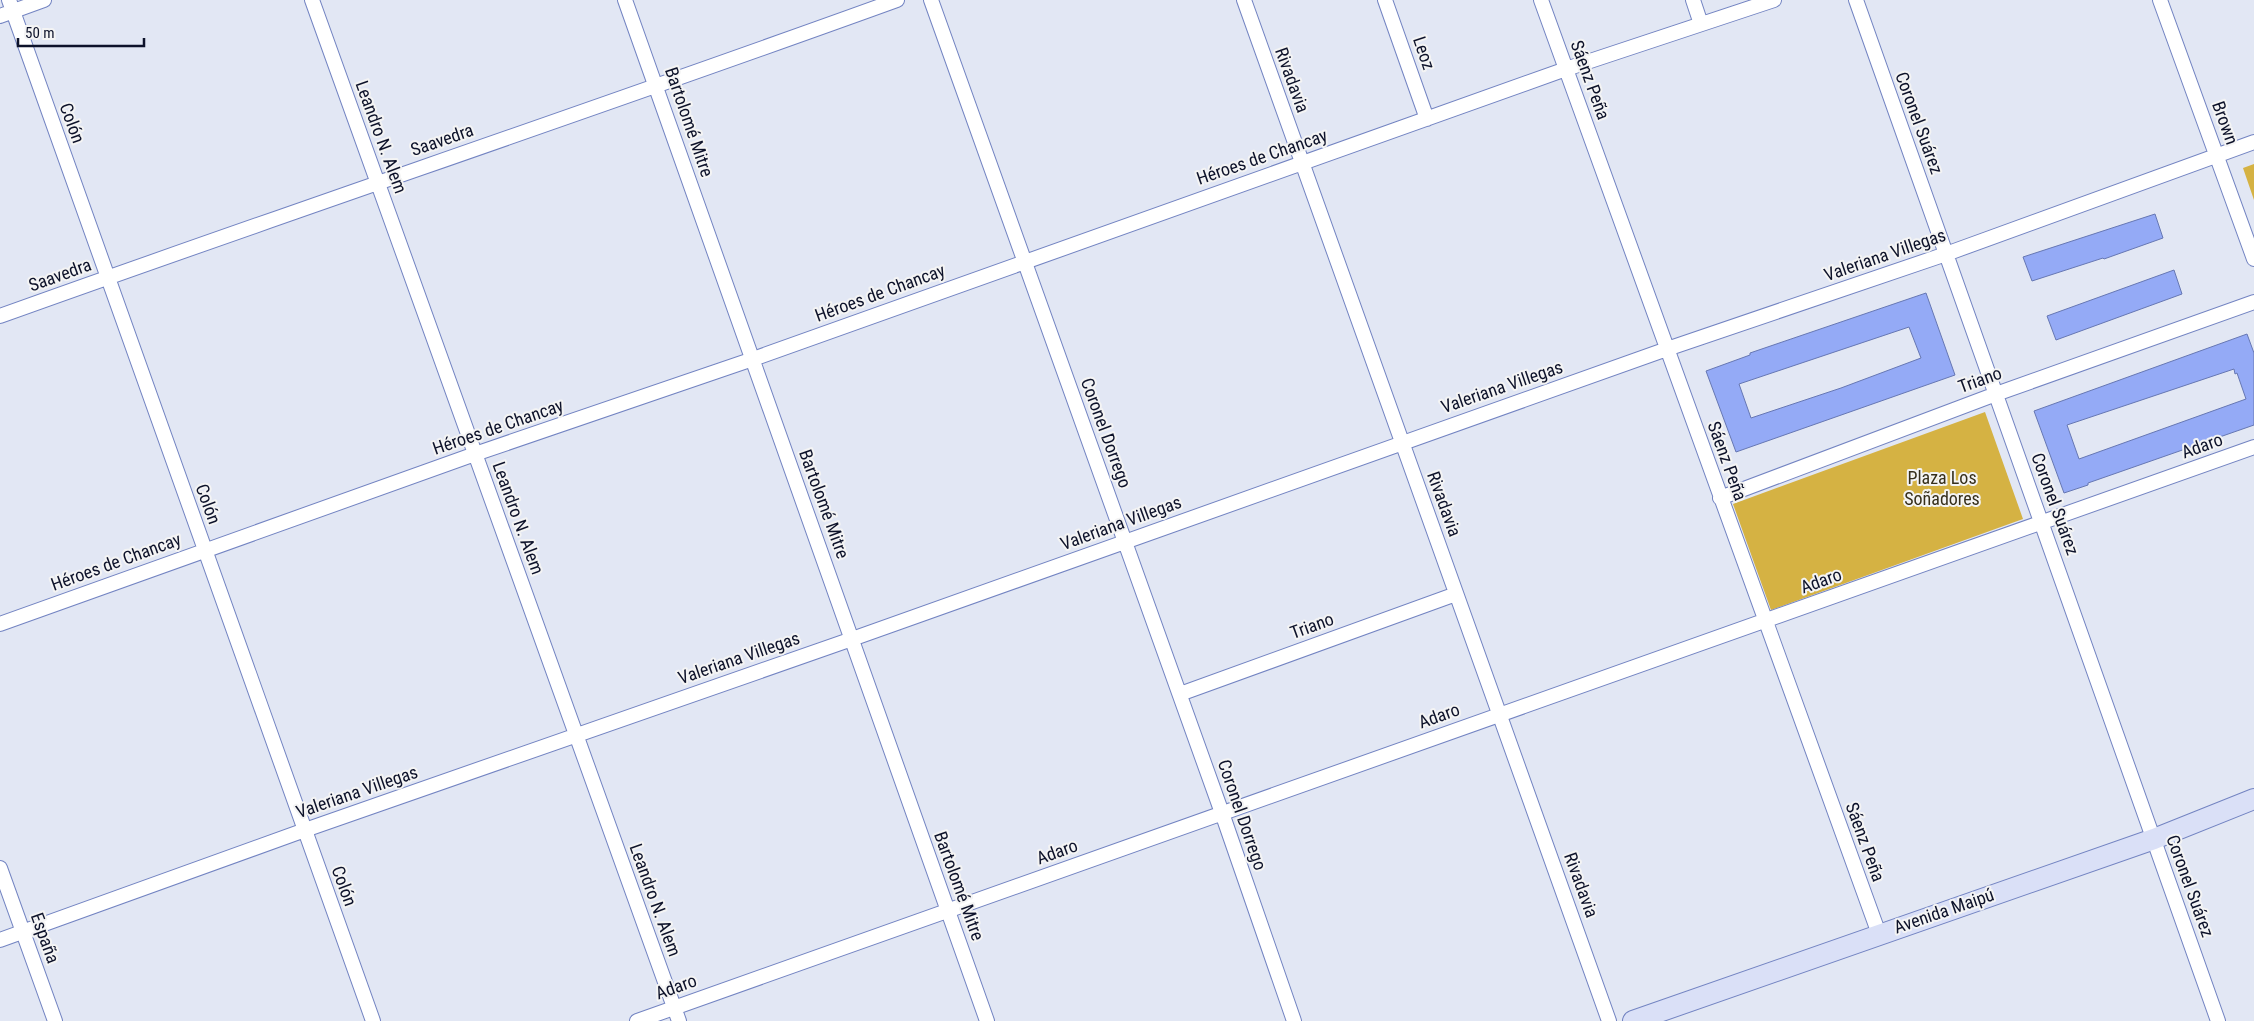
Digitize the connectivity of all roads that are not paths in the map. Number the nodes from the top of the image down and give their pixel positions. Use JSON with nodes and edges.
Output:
{"nodes":[{"id":1,"x":44,"y":0,"type":"edge"},
{"id":2,"x":312,"y":0,"type":"edge"},
{"id":3,"x":626,"y":0,"type":"edge"},
{"id":4,"x":897,"y":0,"type":"edge"},
{"id":5,"x":931,"y":0,"type":"edge"},
{"id":6,"x":1244,"y":0,"type":"edge"},
{"id":7,"x":1385,"y":0,"type":"edge"},
{"id":8,"x":1541,"y":0,"type":"edge"},
{"id":9,"x":1693,"y":0,"type":"edge"},
{"id":10,"x":1774,"y":0,"type":"edge"},
{"id":11,"x":1856,"y":0,"type":"edge"},
{"id":12,"x":2160,"y":0,"type":"edge"},
{"id":13,"x":7,"y":9,"type":"edge"},
{"id":14,"x":1701,"y":24,"type":"junction"},
{"id":15,"x":1566,"y":70,"type":"junction"},
{"id":16,"x":656,"y":87,"type":"junction"},
{"id":17,"x":1427,"y":119,"type":"junction"},
{"id":18,"x":2254,"y":142,"type":"edge"},
{"id":19,"x":2216,"y":155,"type":"junction"},
{"id":20,"x":1302,"y":163,"type":"junction"},
{"id":21,"x":378,"y":182,"type":"junction"},
{"id":22,"x":1946,"y":254,"type":"junction"},
{"id":23,"x":2254,"y":260,"type":"edge"},
{"id":24,"x":1025,"y":261,"type":"junction"},
{"id":25,"x":108,"y":277,"type":"junction"},
{"id":26,"x":2254,"y":302,"type":"edge"},
{"id":27,"x":0,"y":316,"type":"edge"},
{"id":28,"x":1667,"y":349,"type":"junction"},
{"id":29,"x":753,"y":360,"type":"junction"},
{"id":30,"x":1996,"y":394,"type":"junction"},
{"id":31,"x":1402,"y":443,"type":"junction"},
{"id":32,"x":2254,"y":447,"type":"edge"},
{"id":33,"x":475,"y":454,"type":"junction"},
{"id":34,"x":1720,"y":498,"type":"junction"},
{"id":35,"x":2041,"y":523,"type":"junction"},
{"id":36,"x":1125,"y":541,"type":"junction"},
{"id":37,"x":205,"y":550,"type":"junction"},
{"id":38,"x":1456,"y":594,"type":"junction"},
{"id":39,"x":1764,"y":621,"type":"junction"},
{"id":40,"x":0,"y":624,"type":"edge"},
{"id":41,"x":852,"y":640,"type":"junction"},
{"id":42,"x":1180,"y":694,"type":"junction"},
{"id":43,"x":1500,"y":715,"type":"junction"},
{"id":44,"x":576,"y":734,"type":"junction"},
{"id":45,"x":2254,"y":799,"type":"edge"},
{"id":46,"x":1222,"y":813,"type":"junction"},
{"id":47,"x":305,"y":830,"type":"junction"},
{"id":48,"x":2154,"y":839,"type":"junction"},
{"id":49,"x":0,"y":868,"type":"edge"},
{"id":50,"x":948,"y":910,"type":"junction"},
{"id":51,"x":23,"y":932,"type":"junction"},
{"id":52,"x":1879,"y":934,"type":"junction"},
{"id":53,"x":0,"y":940,"type":"edge"},
{"id":54,"x":676,"y":1014,"type":"edge"},
{"id":55,"x":55,"y":1021,"type":"edge"},
{"id":56,"x":373,"y":1021,"type":"edge"},
{"id":57,"x":637,"y":1021,"type":"edge"},
{"id":58,"x":987,"y":1021,"type":"edge"},
{"id":59,"x":1294,"y":1021,"type":"edge"},
{"id":60,"x":1609,"y":1021,"type":"edge"},
{"id":61,"x":1632,"y":1021,"type":"edge"},
{"id":62,"x":2218,"y":1021,"type":"edge"}],
"edges":[{"from":1,"to":13,"type":"street"},
{"from":2,"to":21,"type":"street","name":"Leandro N. Alem"},
{"from":3,"to":16,"type":"street","name":"Bartolomé Mitre"},
{"from":4,"to":16,"type":"street","name":"Saavedra"},
{"from":5,"to":24,"type":"street","name":"Coronel Dorrego"},
{"from":6,"to":20,"type":"street","name":"Rivadavia"},
{"from":7,"to":17,"type":"street","name":"Leoz"},
{"from":8,"to":15,"type":"street","name":"Sáenz Peña"},
{"from":9,"to":14,"type":"street"},
{"from":10,"to":14,"type":"street","name":"Héroes de Chancay"},
{"from":11,"to":22,"type":"street","name":"Coronel Suárez"},
{"from":12,"to":19,"type":"street","name":"Brown"},
{"from":13,"to":25,"type":"street","name":"Colón"},
{"from":14,"to":15,"type":"street","name":"Héroes de Chancay"},
{"from":15,"to":17,"type":"street","name":"Héroes de Chancay"},
{"from":15,"to":28,"type":"street","name":"Sáenz Peña"},
{"from":16,"to":21,"type":"street","name":"Saavedra"},
{"from":16,"to":29,"type":"street","name":"Bartolomé Mitre"},
{"from":17,"to":20,"type":"street","name":"Héroes de Chancay"},
{"from":18,"to":19,"type":"street","name":"Valeriana Villegas"},
{"from":19,"to":22,"type":"street","name":"Valeriana Villegas"},
{"from":19,"to":23,"type":"street","name":"Brown"},
{"from":20,"to":24,"type":"street","name":"Héroes de Chancay"},
{"from":20,"to":31,"type":"street","name":"Rivadavia"},
{"from":21,"to":25,"type":"street","name":"Saavedra"},
{"from":21,"to":33,"type":"street","name":"Leandro N. Alem"},
{"from":22,"to":28,"type":"street","name":"Valeriana Villegas"},
{"from":22,"to":30,"type":"street","name":"Coronel Suárez"},
{"from":24,"to":29,"type":"street","name":"Héroes de Chancay"},
{"from":24,"to":36,"type":"street","name":"Coronel Dorrego"},
{"from":25,"to":27,"type":"street","name":"Saavedra"},
{"from":25,"to":37,"type":"street","name":"Colón"},
{"from":26,"to":30,"type":"street","name":"Triano"},
{"from":28,"to":31,"type":"street","name":"Valeriana Villegas"},
{"from":28,"to":34,"type":"street","name":"Sáenz Peña"},
{"from":29,"to":33,"type":"street","name":"Héroes de Chancay"},
{"from":29,"to":41,"type":"street","name":"Bartolomé Mitre"},
{"from":30,"to":34,"type":"street","name":"Triano"},
{"from":30,"to":35,"type":"street","name":"Coronel Suárez"},
{"from":31,"to":36,"type":"street","name":"Valeriana Villegas"},
{"from":31,"to":38,"type":"street","name":"Rivadavia"},
{"from":32,"to":35,"type":"street","name":"Adaro"},
{"from":33,"to":37,"type":"street","name":"Héroes de Chancay"},
{"from":33,"to":44,"type":"street","name":"Leandro N. Alem"},
{"from":34,"to":39,"type":"street","name":"Sáenz Peña"},
{"from":35,"to":39,"type":"street","name":"Adaro"},
{"from":35,"to":48,"type":"street","name":"Coronel Suárez"},
{"from":36,"to":41,"type":"street","name":"Valeriana Villegas"},
{"from":36,"to":42,"type":"street","name":"Coronel Dorrego"},
{"from":37,"to":40,"type":"street","name":"Héroes de Chancay"},
{"from":37,"to":47,"type":"street","name":"Colón"},
{"from":38,"to":42,"type":"street","name":"Triano"},
{"from":38,"to":43,"type":"street","name":"Rivadavia"},
{"from":39,"to":43,"type":"street","name":"Adaro"},
{"from":39,"to":52,"type":"street","name":"Sáenz Peña"},
{"from":41,"to":44,"type":"street","name":"Valeriana Villegas"},
{"from":41,"to":50,"type":"street","name":"Bartolomé Mitre"},
{"from":42,"to":46,"type":"street","name":"Coronel Dorrego"},
{"from":43,"to":46,"type":"street","name":"Adaro"},
{"from":43,"to":60,"type":"street","name":"Rivadavia"},
{"from":44,"to":47,"type":"street","name":"Valeriana Villegas"},
{"from":44,"to":54,"type":"street","name":"Leandro N. Alem"},
{"from":45,"to":48,"type":"main road","name":"Avenida Maipú"},
{"from":46,"to":50,"type":"street","name":"Adaro"},
{"from":46,"to":59,"type":"street","name":"Coronel Dorrego"},
{"from":47,"to":51,"type":"street","name":"Valeriana Villegas"},
{"from":47,"to":56,"type":"street","name":"Colón"},
{"from":48,"to":52,"type":"main road","name":"Avenida Maipú"},
{"from":48,"to":62,"type":"street","name":"Coronel Suárez"},
{"from":49,"to":51,"type":"street","name":"España"},
{"from":50,"to":54,"type":"street","name":"Adaro"},
{"from":50,"to":58,"type":"street","name":"Bartolomé Mitre"},
{"from":51,"to":53,"type":"street","name":"Valeriana Villegas"},
{"from":51,"to":55,"type":"street","name":"España"},
{"from":52,"to":61,"type":"main road","name":"Avenida Maipú"},
{"from":54,"to":57,"type":"street","name":"Adaro"}]}
